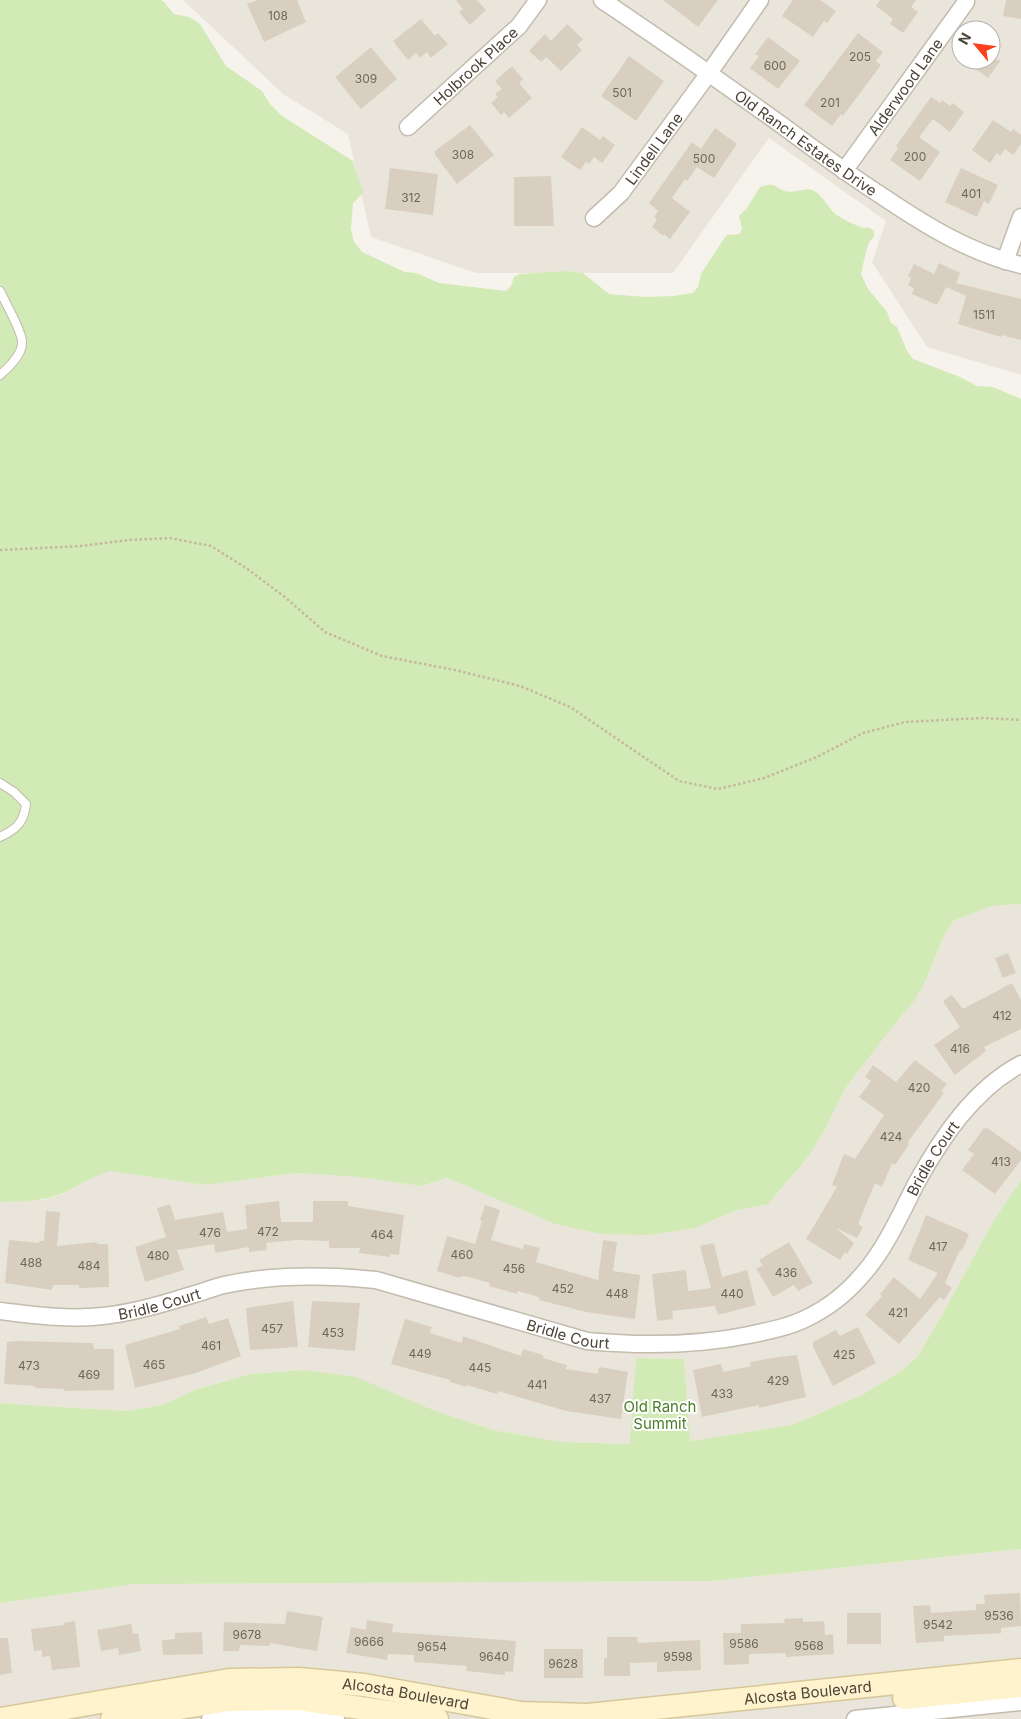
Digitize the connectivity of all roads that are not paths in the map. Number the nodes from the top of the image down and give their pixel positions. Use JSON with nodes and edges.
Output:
{"nodes":[{"id":1,"x":538,"y":0,"type":"edge"},
{"id":2,"x":602,"y":0,"type":"edge"},
{"id":3,"x":760,"y":0,"type":"edge"},
{"id":4,"x":966,"y":2,"type":"dead end"},
{"id":5,"x":709,"y":73,"type":"junction"},
{"id":6,"x":408,"y":127,"type":"dead end"},
{"id":7,"x":844,"y":171,"type":"junction"},
{"id":8,"x":1021,"y":217,"type":"edge"},
{"id":9,"x":594,"y":218,"type":"dead end"},
{"id":10,"x":1005,"y":261,"type":"junction"},
{"id":11,"x":1021,"y":265,"type":"edge"},
{"id":12,"x":0,"y":291,"type":"edge"},
{"id":13,"x":0,"y":375,"type":"edge"},
{"id":14,"x":0,"y":783,"type":"edge"},
{"id":15,"x":0,"y":836,"type":"edge"},
{"id":16,"x":1021,"y":1064,"type":"edge"},
{"id":17,"x":0,"y":1311,"type":"edge"},
{"id":18,"x":1021,"y":1670,"type":"edge"},
{"id":19,"x":346,"y":1683,"type":"junction"},
{"id":20,"x":1021,"y":1686,"type":"edge"},
{"id":21,"x":994,"y":1696,"type":"edge"},
{"id":22,"x":1021,"y":1702,"type":"edge"},
{"id":23,"x":340,"y":1715,"type":"edge"},
{"id":24,"x":1,"y":1719,"type":"edge"},
{"id":25,"x":112,"y":1719,"type":"edge"},
{"id":26,"x":210,"y":1719,"type":"edge"},
{"id":27,"x":437,"y":1719,"type":"edge"},
{"id":28,"x":694,"y":1719,"type":"edge"},
{"id":29,"x":855,"y":1719,"type":"edge"}],
"edges":[{"from":1,"to":6,"type":"street","name":"Holbrook Place"},
{"from":2,"to":5,"type":"street","name":"Old Ranch Estates Drive"},
{"from":3,"to":5,"type":"street","name":"Lindell Lane"},
{"from":4,"to":7,"type":"street","name":"Alderwood Lane"},
{"from":5,"to":7,"type":"street","name":"Old Ranch Estates Drive"},
{"from":5,"to":9,"type":"street","name":"Lindell Lane"},
{"from":7,"to":10,"type":"street","name":"Old Ranch Estates Drive"},
{"from":8,"to":10,"type":"street"},
{"from":10,"to":11,"type":"street","name":"Old Ranch Estates Drive"},
{"from":12,"to":13,"type":"lane"},
{"from":14,"to":15,"type":"lane"},
{"from":16,"to":17,"type":"street","name":"Bridle Court"},
{"from":18,"to":21,"type":"main road","name":"Alcosta Boulevard"},
{"from":19,"to":21,"type":"main road","name":"Alcosta Boulevard"},
{"from":19,"to":23,"type":"street"},
{"from":19,"to":24,"type":"main road","name":"Alcosta Boulevard"},
{"from":20,"to":21,"type":"main road","name":"Alcosta Boulevard"},
{"from":21,"to":22,"type":"street","name":"Alcosta Boulevard"},
{"from":21,"to":28,"type":"main road","name":"Alcosta Boulevard"},
{"from":21,"to":29,"type":"street","name":"Alcosta Boulevard"},
{"from":23,"to":25,"type":"main road","name":"Alcosta Boulevard"},
{"from":23,"to":26,"type":"street","name":"Alcosta Boulevard"},
{"from":23,"to":27,"type":"main road","name":"Alcosta Boulevard"}]}
